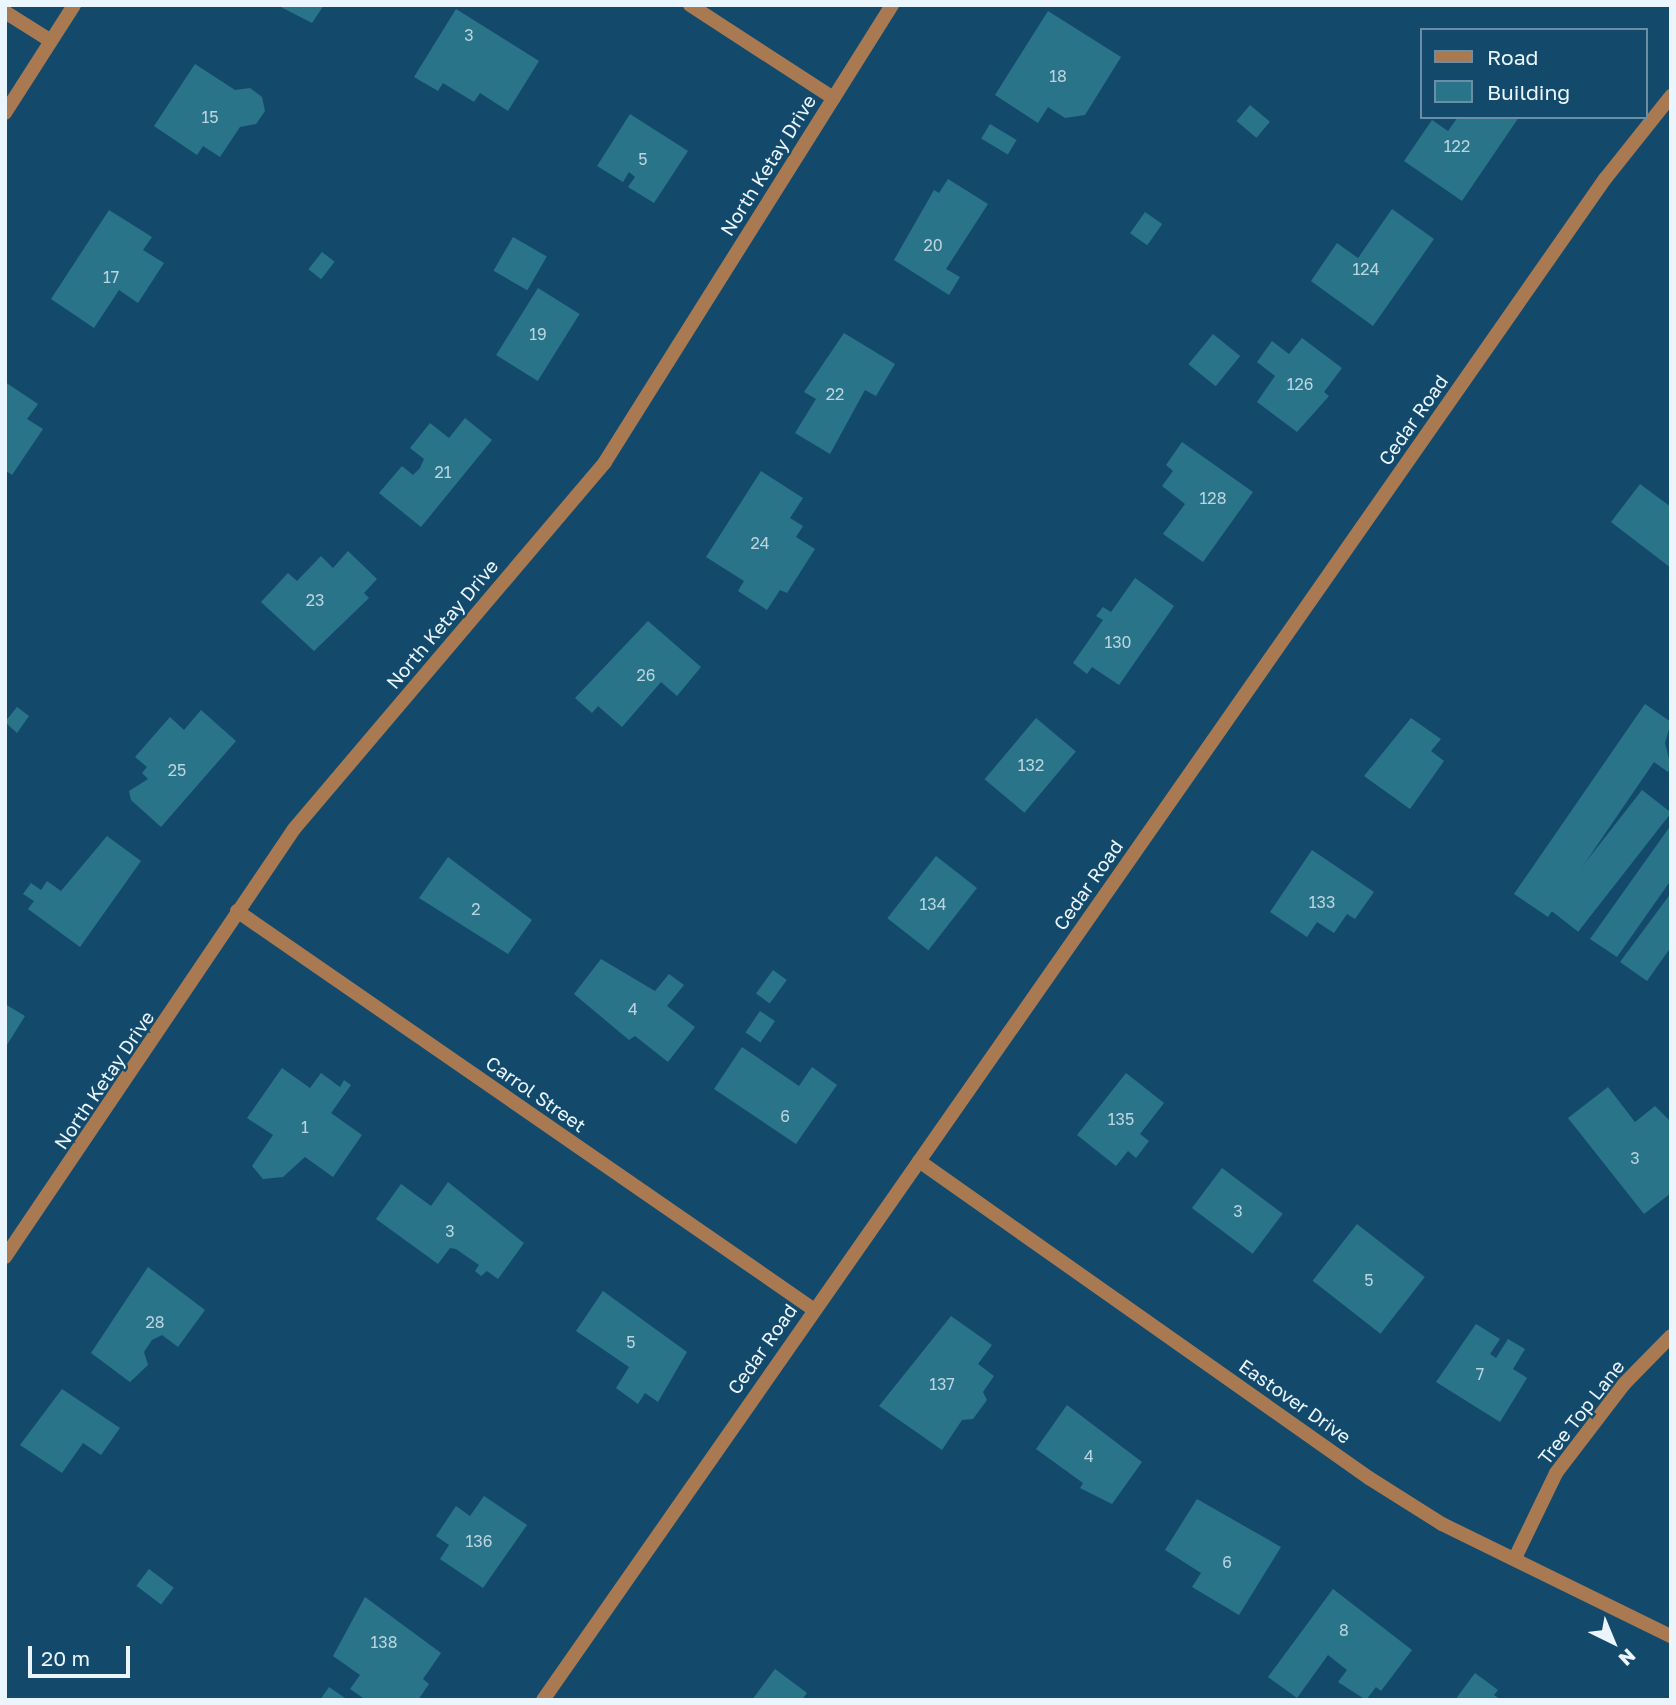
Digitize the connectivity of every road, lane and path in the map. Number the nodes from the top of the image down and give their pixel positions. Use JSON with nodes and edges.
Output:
{"nodes":[{"id":1,"x":74,"y":5,"type":"edge"},
{"id":2,"x":690,"y":5,"type":"edge"},
{"id":3,"x":892,"y":5,"type":"edge"},
{"id":4,"x":5,"y":12,"type":"edge"},
{"id":5,"x":51,"y":41,"type":"junction"},
{"id":6,"x":1671,"y":96,"type":"edge"},
{"id":7,"x":833,"y":98,"type":"junction"},
{"id":8,"x":5,"y":113,"type":"edge"},
{"id":9,"x":237,"y":911,"type":"junction"},
{"id":10,"x":919,"y":1161,"type":"junction"},
{"id":11,"x":5,"y":1257,"type":"edge"},
{"id":12,"x":813,"y":1309,"type":"junction"},
{"id":13,"x":1671,"y":1336,"type":"edge"},
{"id":14,"x":1515,"y":1558,"type":"junction"},
{"id":15,"x":1671,"y":1636,"type":"edge"},
{"id":16,"x":543,"y":1700,"type":"edge"}],
"edges":[{"from":1,"to":5,"type":"street"},
{"from":2,"to":7,"type":"street"},
{"from":3,"to":7,"type":"street","name":"North Ketay Drive"},
{"from":4,"to":5,"type":"street"},
{"from":5,"to":8,"type":"street"},
{"from":6,"to":10,"type":"street","name":"Cedar Road"},
{"from":7,"to":9,"type":"street","name":"North Ketay Drive"},
{"from":9,"to":11,"type":"street","name":"North Ketay Drive"},
{"from":9,"to":12,"type":"street","name":"Carrol Street"},
{"from":10,"to":12,"type":"street","name":"Cedar Road"},
{"from":10,"to":14,"type":"street","name":"Eastover Drive"},
{"from":12,"to":16,"type":"street","name":"Cedar Road"},
{"from":13,"to":14,"type":"street","name":"Tree Top Lane"},
{"from":14,"to":15,"type":"street","name":"Eastover Drive"}]}
